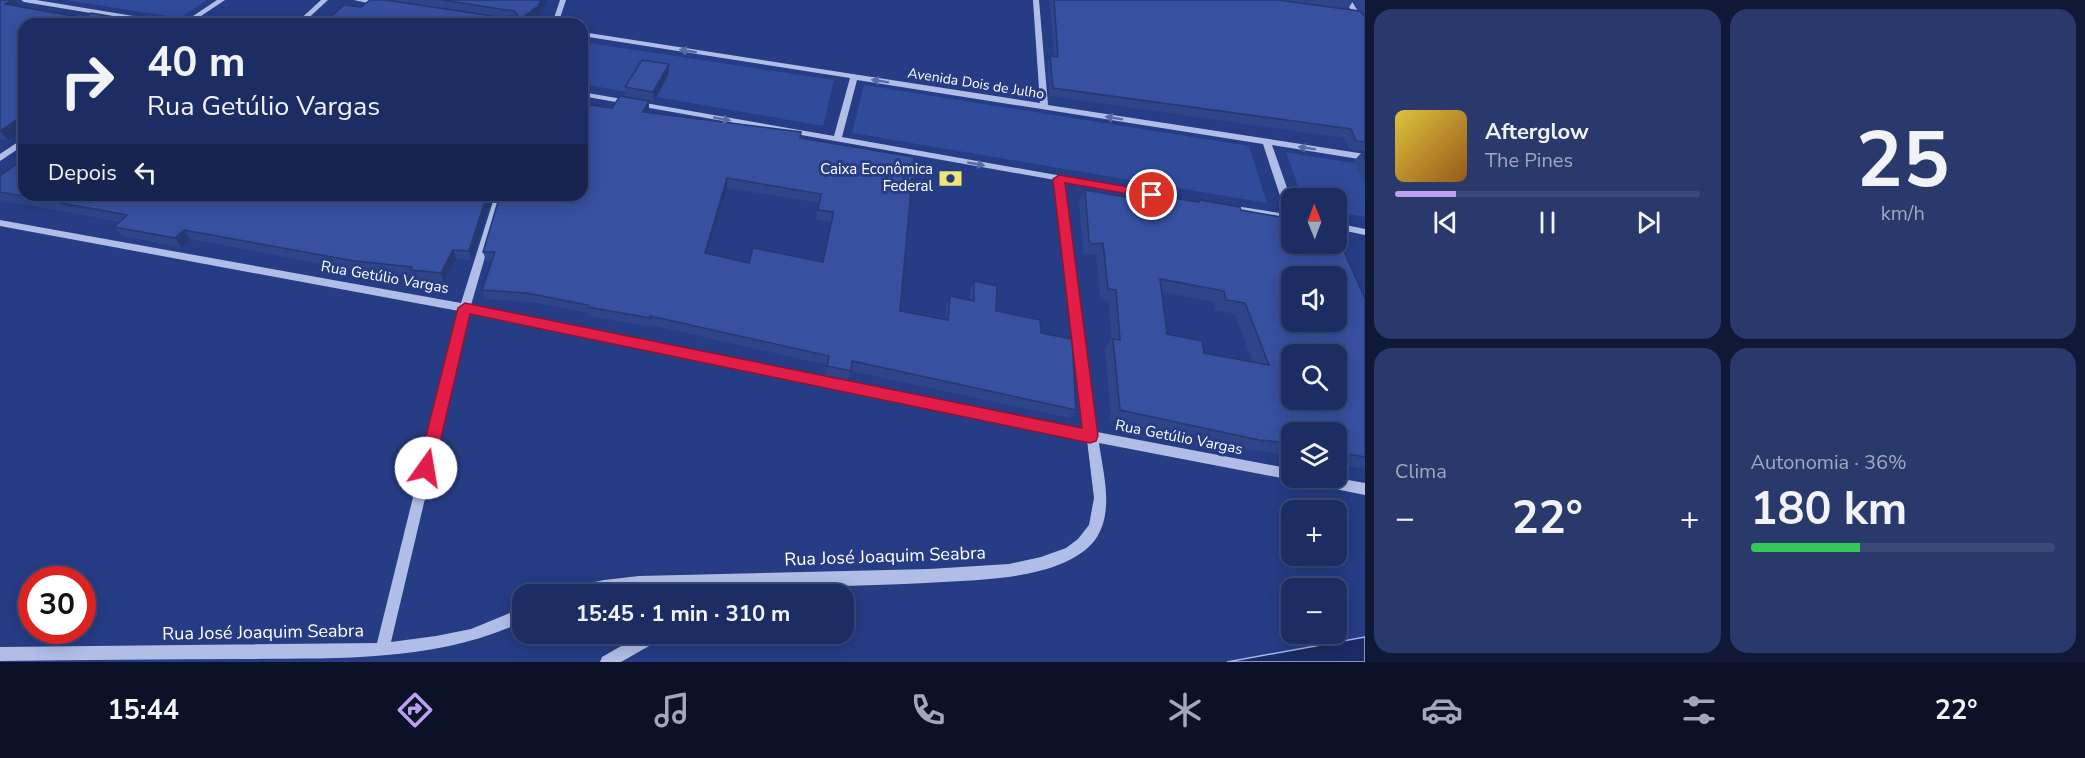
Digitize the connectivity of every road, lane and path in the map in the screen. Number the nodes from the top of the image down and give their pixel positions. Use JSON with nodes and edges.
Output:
{"nodes":[{"id":1,"x":24,"y":0,"type":"edge"},
{"id":2,"x":222,"y":0,"type":"edge"},
{"id":3,"x":325,"y":0,"type":"edge"},
{"id":4,"x":357,"y":0,"type":"edge"},
{"id":5,"x":563,"y":0,"type":"edge"},
{"id":6,"x":1036,"y":0,"type":"edge"},
{"id":7,"x":1348,"y":0,"type":"edge"},
{"id":8,"x":391,"y":5,"type":"edge"},
{"id":9,"x":1346,"y":13,"type":"edge"},
{"id":10,"x":1361,"y":15,"type":"edge"},
{"id":11,"x":134,"y":18,"type":"edge"},
{"id":12,"x":194,"y":18,"type":"edge"},
{"id":13,"x":305,"y":18,"type":"edge"},
{"id":14,"x":557,"y":18,"type":"edge"},
{"id":15,"x":1365,"y":28,"type":"edge"},
{"id":16,"x":588,"y":35,"type":"edge"},
{"id":17,"x":854,"y":77,"type":"junction"},
{"id":18,"x":588,"y":95,"type":"edge"},
{"id":19,"x":1044,"y":107,"type":"junction"},
{"id":20,"x":837,"y":139,"type":"junction"},
{"id":21,"x":1266,"y":141,"type":"junction"},
{"id":22,"x":18,"y":146,"type":"edge"},
{"id":23,"x":1365,"y":157,"type":"edge"},
{"id":24,"x":0,"y":159,"type":"edge"},
{"id":25,"x":1059,"y":179,"type":"junction"},
{"id":26,"x":1282,"y":188,"type":"edge"},
{"id":27,"x":1164,"y":196,"type":"edge"},
{"id":28,"x":497,"y":201,"type":"edge"},
{"id":29,"x":1222,"y":206,"type":"edge"},
{"id":30,"x":1281,"y":216,"type":"edge"},
{"id":31,"x":0,"y":224,"type":"edge"},
{"id":32,"x":1347,"y":228,"type":"edge"},
{"id":33,"x":1365,"y":232,"type":"edge"},
{"id":34,"x":465,"y":308,"type":"junction"},
{"id":35,"x":1090,"y":436,"type":"junction"},
{"id":36,"x":1281,"y":473,"type":"edge"},
{"id":37,"x":1347,"y":486,"type":"edge"},
{"id":38,"x":1365,"y":489,"type":"edge"},
{"id":39,"x":755,"y":581,"type":"junction"},
{"id":40,"x":624,"y":584,"type":"edge"},
{"id":41,"x":749,"y":584,"type":"edge"},
{"id":42,"x":512,"y":619,"type":"edge"},
{"id":43,"x":639,"y":644,"type":"edge"},
{"id":44,"x":382,"y":650,"type":"junction"},
{"id":45,"x":0,"y":654,"type":"edge"},
{"id":46,"x":607,"y":662,"type":"edge"}],
"edges":[{"from":1,"to":11,"type":"street"},
{"from":2,"to":12,"type":"street"},
{"from":3,"to":13,"type":"street"},
{"from":4,"to":8,"type":"street"},
{"from":5,"to":14,"type":"street"},
{"from":6,"to":19,"type":"street"},
{"from":7,"to":10,"type":"street"},
{"from":9,"to":10,"type":"street"},
{"from":10,"to":15,"type":"street"},
{"from":17,"to":16,"type":"street","name":"Avenida Dois de Julho","one_way":true},
{"from":19,"to":17,"type":"street","name":"Avenida Dois de Julho","one_way":true},
{"from":17,"to":20,"type":"street"},
{"from":18,"to":20,"type":"street","one_way":true},
{"from":21,"to":19,"type":"street","name":"Avenida Dois de Julho","one_way":true},
{"from":20,"to":25,"type":"street","one_way":true},
{"from":23,"to":21,"type":"street","name":"Avenida Dois de Julho","one_way":true},
{"from":21,"to":26,"type":"street"},
{"from":22,"to":24,"type":"street"},
{"from":25,"to":27,"type":"street"},
{"from":25,"to":35,"type":"street"},
{"from":28,"to":34,"type":"street"},
{"from":29,"to":30,"type":"street"},
{"from":31,"to":34,"type":"street","name":"Rua Getúlio Vargas"},
{"from":32,"to":33,"type":"street"},
{"from":34,"to":35,"type":"street","name":"Rua Getúlio Vargas"},
{"from":34,"to":44,"type":"street"},
{"from":35,"to":36,"type":"street","name":"Rua Getúlio Vargas"},
{"from":35,"to":39,"type":"street","name":"Rua José Joaquim Seabra"},
{"from":37,"to":38,"type":"street"},
{"from":39,"to":40,"type":"street","name":"Rua José Joaquim Seabra"},
{"from":39,"to":41,"type":"street"},
{"from":42,"to":44,"type":"street","name":"Rua José Joaquim Seabra"},
{"from":43,"to":46,"type":"street"},
{"from":44,"to":45,"type":"street","name":"Rua José Joaquim Seabra"}]}
